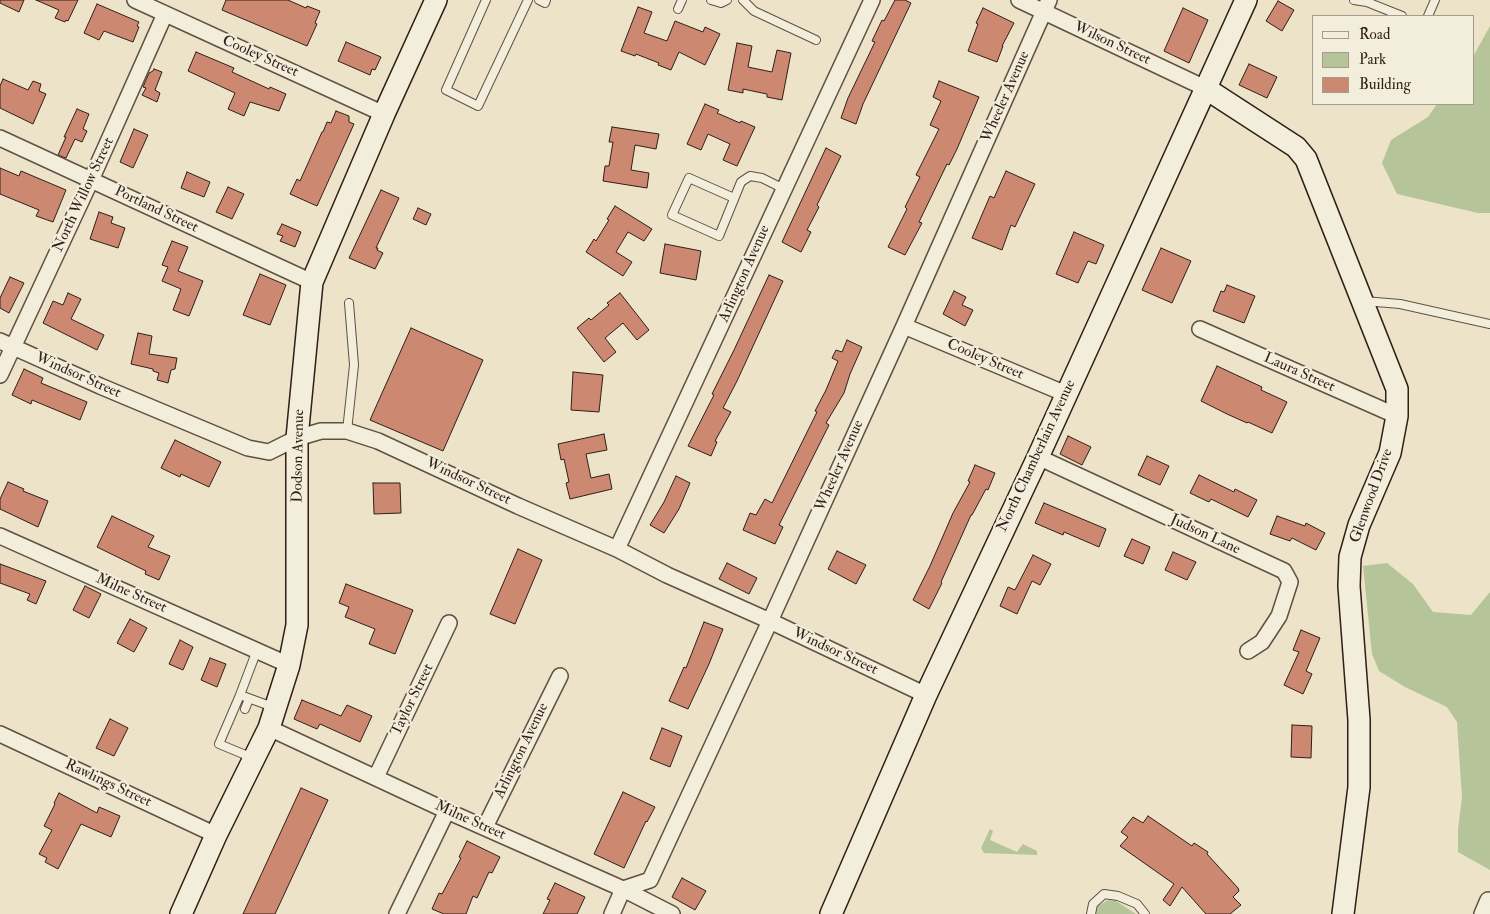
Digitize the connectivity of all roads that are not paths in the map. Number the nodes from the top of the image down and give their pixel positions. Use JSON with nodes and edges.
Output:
{"nodes":[{"id":1,"x":135,"y":0,"type":"edge"},
{"id":2,"x":436,"y":0,"type":"edge"},
{"id":3,"x":486,"y":0,"type":"edge"},
{"id":4,"x":528,"y":0,"type":"edge"},
{"id":5,"x":539,"y":0,"type":"edge"},
{"id":6,"x":546,"y":0,"type":"edge"},
{"id":7,"x":682,"y":0,"type":"edge"},
{"id":8,"x":711,"y":0,"type":"edge"},
{"id":9,"x":727,"y":0,"type":"edge"},
{"id":10,"x":743,"y":0,"type":"edge"},
{"id":11,"x":872,"y":0,"type":"edge"},
{"id":12,"x":1019,"y":0,"type":"edge"},
{"id":13,"x":1246,"y":0,"type":"edge"},
{"id":14,"x":1354,"y":0,"type":"edge"},
{"id":15,"x":1436,"y":0,"type":"edge"},
{"id":16,"x":1046,"y":6,"type":"edge"},
{"id":17,"x":678,"y":9,"type":"dead end"},
{"id":18,"x":165,"y":14,"type":"junction"},
{"id":19,"x":1400,"y":15,"type":"edge"},
{"id":20,"x":1428,"y":15,"type":"edge"},
{"id":21,"x":816,"y":40,"type":"dead end"},
{"id":22,"x":1205,"y":88,"type":"junction"},
{"id":23,"x":384,"y":114,"type":"junction"},
{"id":24,"x":0,"y":138,"type":"edge"},
{"id":25,"x":91,"y":180,"type":"junction"},
{"id":26,"x":784,"y":189,"type":"junction"},
{"id":27,"x":734,"y":198,"type":"junction"},
{"id":28,"x":312,"y":282,"type":"junction"},
{"id":29,"x":1362,"y":300,"type":"junction"},
{"id":30,"x":349,"y":303,"type":"dead end"},
{"id":31,"x":1490,"y":324,"type":"edge"},
{"id":32,"x":904,"y":326,"type":"junction"},
{"id":33,"x":1200,"y":330,"type":"dead end"},
{"id":34,"x":6,"y":344,"type":"edge"},
{"id":35,"x":0,"y":375,"type":"edge"},
{"id":36,"x":1066,"y":394,"type":"junction"},
{"id":37,"x":1397,"y":416,"type":"junction"},
{"id":38,"x":347,"y":431,"type":"junction"},
{"id":39,"x":296,"y":438,"type":"junction"},
{"id":40,"x":1038,"y":457,"type":"junction"},
{"id":41,"x":0,"y":536,"type":"edge"},
{"id":42,"x":617,"y":549,"type":"junction"},
{"id":43,"x":770,"y":621,"type":"junction"},
{"id":44,"x":450,"y":623,"type":"dead end"},
{"id":45,"x":257,"y":650,"type":"junction"},
{"id":46,"x":1248,"y":651,"type":"dead end"},
{"id":47,"x":289,"y":664,"type":"junction"},
{"id":48,"x":560,"y":676,"type":"dead end"},
{"id":49,"x":240,"y":695,"type":"junction"},
{"id":50,"x":926,"y":695,"type":"junction"},
{"id":51,"x":249,"y":699,"type":"junction"},
{"id":52,"x":245,"y":709,"type":"dead end"},
{"id":53,"x":272,"y":718,"type":"junction"},
{"id":54,"x":0,"y":734,"type":"edge"},
{"id":55,"x":232,"y":739,"type":"dead end"},
{"id":56,"x":228,"y":748,"type":"junction"},
{"id":57,"x":254,"y":758,"type":"junction"},
{"id":58,"x":376,"y":777,"type":"junction"},
{"id":59,"x":447,"y":811,"type":"junction"},
{"id":60,"x":485,"y":827,"type":"junction"},
{"id":61,"x":216,"y":834,"type":"junction"},
{"id":62,"x":623,"y":889,"type":"junction"},
{"id":63,"x":181,"y":914,"type":"edge"},
{"id":64,"x":398,"y":914,"type":"edge"},
{"id":65,"x":612,"y":914,"type":"edge"},
{"id":66,"x":672,"y":914,"type":"edge"},
{"id":67,"x":831,"y":914,"type":"edge"},
{"id":68,"x":1091,"y":914,"type":"edge"},
{"id":69,"x":1145,"y":914,"type":"edge"},
{"id":70,"x":1343,"y":914,"type":"edge"}],
"edges":[{"from":1,"to":18,"type":"street","name":"Cooley Street"},
{"from":2,"to":23,"type":"street","name":"Dodson Avenue"},
{"from":3,"to":4,"type":"lane"},
{"from":5,"to":6,"type":"lane"},
{"from":7,"to":17,"type":"lane"},
{"from":8,"to":9,"type":"lane"},
{"from":10,"to":21,"type":"lane"},
{"from":11,"to":26,"type":"street","name":"Arlington Avenue"},
{"from":12,"to":16,"type":"street","name":"Wilson Street"},
{"from":13,"to":22,"type":"street","name":"North Chamberlain Avenue"},
{"from":14,"to":19,"type":"lane"},
{"from":15,"to":20,"type":"lane"},
{"from":16,"to":22,"type":"street","name":"Wilson Street"},
{"from":16,"to":32,"type":"street","name":"Wheeler Avenue"},
{"from":18,"to":23,"type":"street","name":"Cooley Street"},
{"from":18,"to":25,"type":"street","name":"North Willow Street"},
{"from":22,"to":29,"type":"street","name":"Glenwood Drive"},
{"from":22,"to":36,"type":"street","name":"North Chamberlain Avenue"},
{"from":23,"to":28,"type":"street","name":"Dodson Avenue"},
{"from":24,"to":25,"type":"street","name":"Portland Street"},
{"from":25,"to":28,"type":"street","name":"Portland Street"},
{"from":25,"to":34,"type":"street","name":"North Willow Street"},
{"from":26,"to":27,"type":"lane"},
{"from":26,"to":42,"type":"street","name":"Arlington Avenue"},
{"from":27,"to":27,"type":"lane"},
{"from":28,"to":39,"type":"street","name":"Dodson Avenue"},
{"from":29,"to":31,"type":"lane"},
{"from":29,"to":37,"type":"street","name":"Glenwood Drive"},
{"from":30,"to":38,"type":"lane"},
{"from":32,"to":36,"type":"street","name":"Cooley Street"},
{"from":32,"to":43,"type":"street","name":"Wheeler Avenue"},
{"from":33,"to":37,"type":"street","name":"Laura Street"},
{"from":34,"to":35,"type":"street","name":"North Willow Street"},
{"from":34,"to":39,"type":"street","name":"Windsor Street"},
{"from":36,"to":40,"type":"street","name":"North Chamberlain Avenue"},
{"from":37,"to":70,"type":"street","name":"Glenwood Drive"},
{"from":38,"to":39,"type":"street","name":"Windsor Street"},
{"from":38,"to":42,"type":"street","name":"Windsor Street"},
{"from":39,"to":47,"type":"street","name":"Dodson Avenue"},
{"from":40,"to":46,"type":"street","name":"Judson Lane"},
{"from":40,"to":50,"type":"street","name":"North Chamberlain Avenue"},
{"from":41,"to":45,"type":"street","name":"Milne Street"},
{"from":42,"to":43,"type":"street","name":"Windsor Street"},
{"from":43,"to":50,"type":"street","name":"Windsor Street"},
{"from":43,"to":62,"type":"street","name":"Wheeler Avenue"},
{"from":44,"to":58,"type":"street","name":"Taylor Street"},
{"from":45,"to":47,"type":"street","name":"Milne Street"},
{"from":45,"to":49,"type":"lane"},
{"from":47,"to":53,"type":"street","name":"Dodson Avenue"},
{"from":48,"to":60,"type":"street","name":"Arlington Avenue"},
{"from":49,"to":51,"type":"lane"},
{"from":49,"to":56,"type":"lane"},
{"from":50,"to":67,"type":"street","name":"North Chamberlain Avenue"},
{"from":51,"to":52,"type":"lane"},
{"from":51,"to":53,"type":"lane"},
{"from":53,"to":57,"type":"street","name":"Dodson Avenue"},
{"from":53,"to":58,"type":"street","name":"Milne Street"},
{"from":54,"to":61,"type":"street","name":"Rawlings Street"},
{"from":55,"to":56,"type":"lane"},
{"from":56,"to":57,"type":"lane"},
{"from":57,"to":61,"type":"street","name":"Dodson Avenue"},
{"from":58,"to":59,"type":"street","name":"Milne Street"},
{"from":59,"to":60,"type":"street","name":"Milne Street"},
{"from":59,"to":64,"type":"street"},
{"from":60,"to":62,"type":"street","name":"Milne Street"},
{"from":61,"to":63,"type":"street","name":"Dodson Avenue"},
{"from":62,"to":65,"type":"street"},
{"from":62,"to":66,"type":"street","name":"Milne Street"},
{"from":68,"to":69,"type":"lane"}]}
